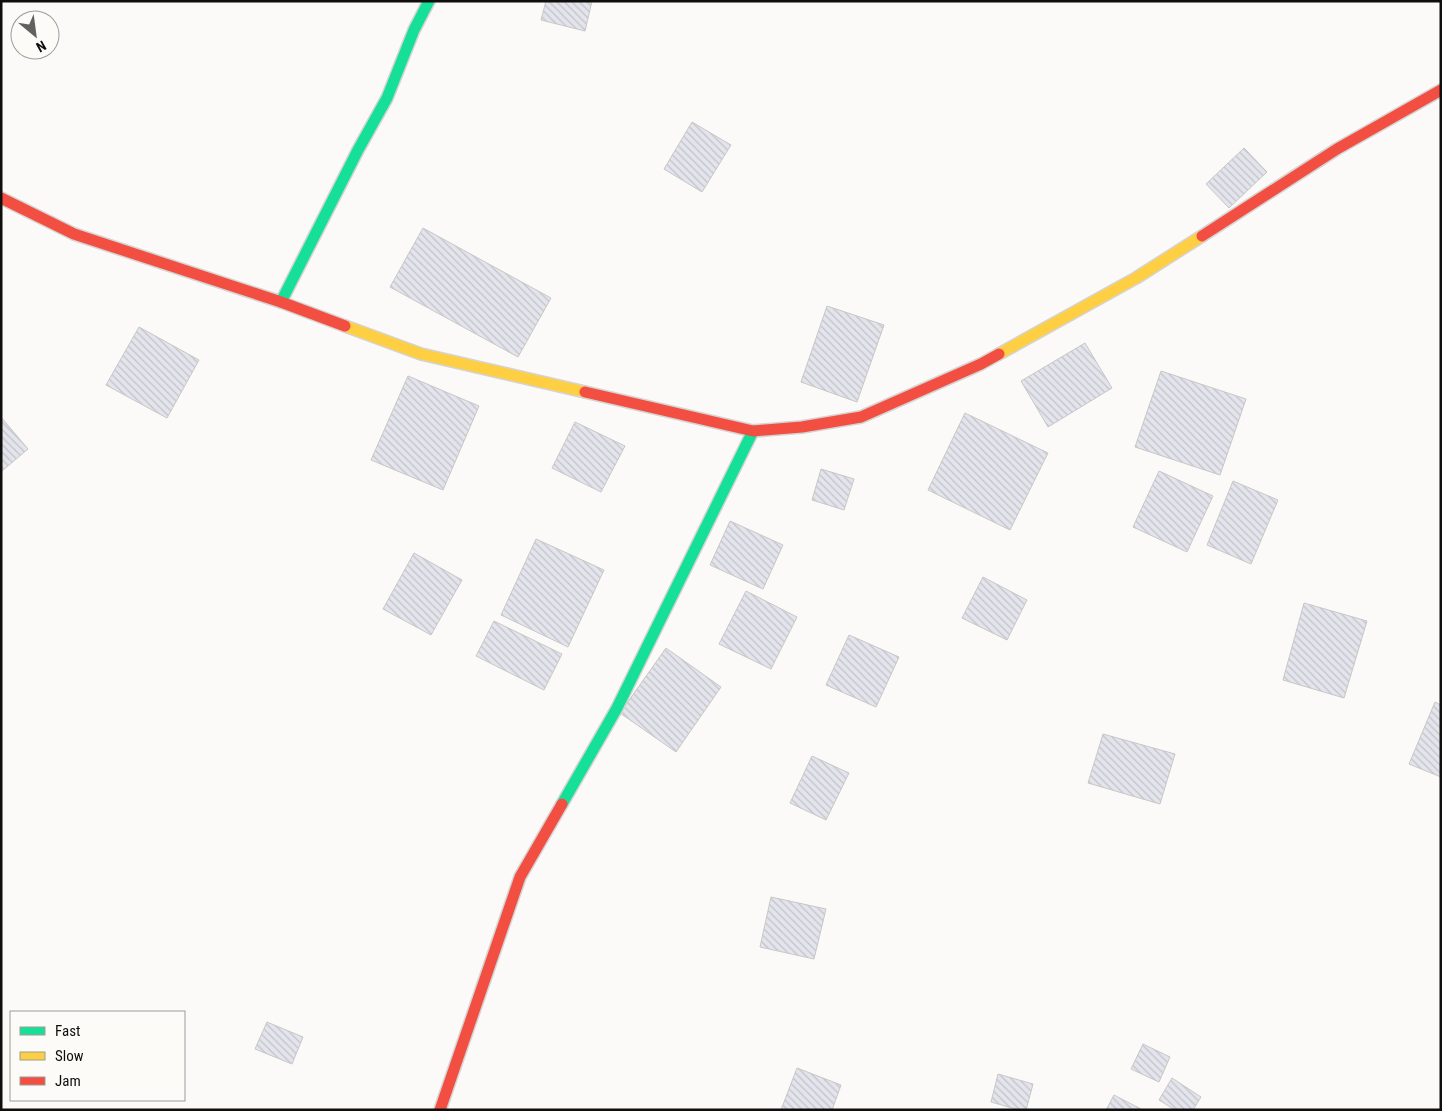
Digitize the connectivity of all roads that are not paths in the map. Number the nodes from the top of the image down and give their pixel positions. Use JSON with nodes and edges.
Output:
{"nodes":[{"id":1,"x":429,"y":1,"type":"edge"},
{"id":2,"x":1441,"y":90,"type":"edge"},
{"id":3,"x":1,"y":198,"type":"edge"},
{"id":4,"x":280,"y":302,"type":"junction"},
{"id":5,"x":753,"y":431,"type":"junction"},
{"id":6,"x":440,"y":1110,"type":"edge"}],
"edges":[{"from":1,"to":4,"type":"street"},
{"from":2,"to":5,"type":"street"},
{"from":3,"to":4,"type":"street"},
{"from":4,"to":5,"type":"street"},
{"from":5,"to":6,"type":"street"}]}
